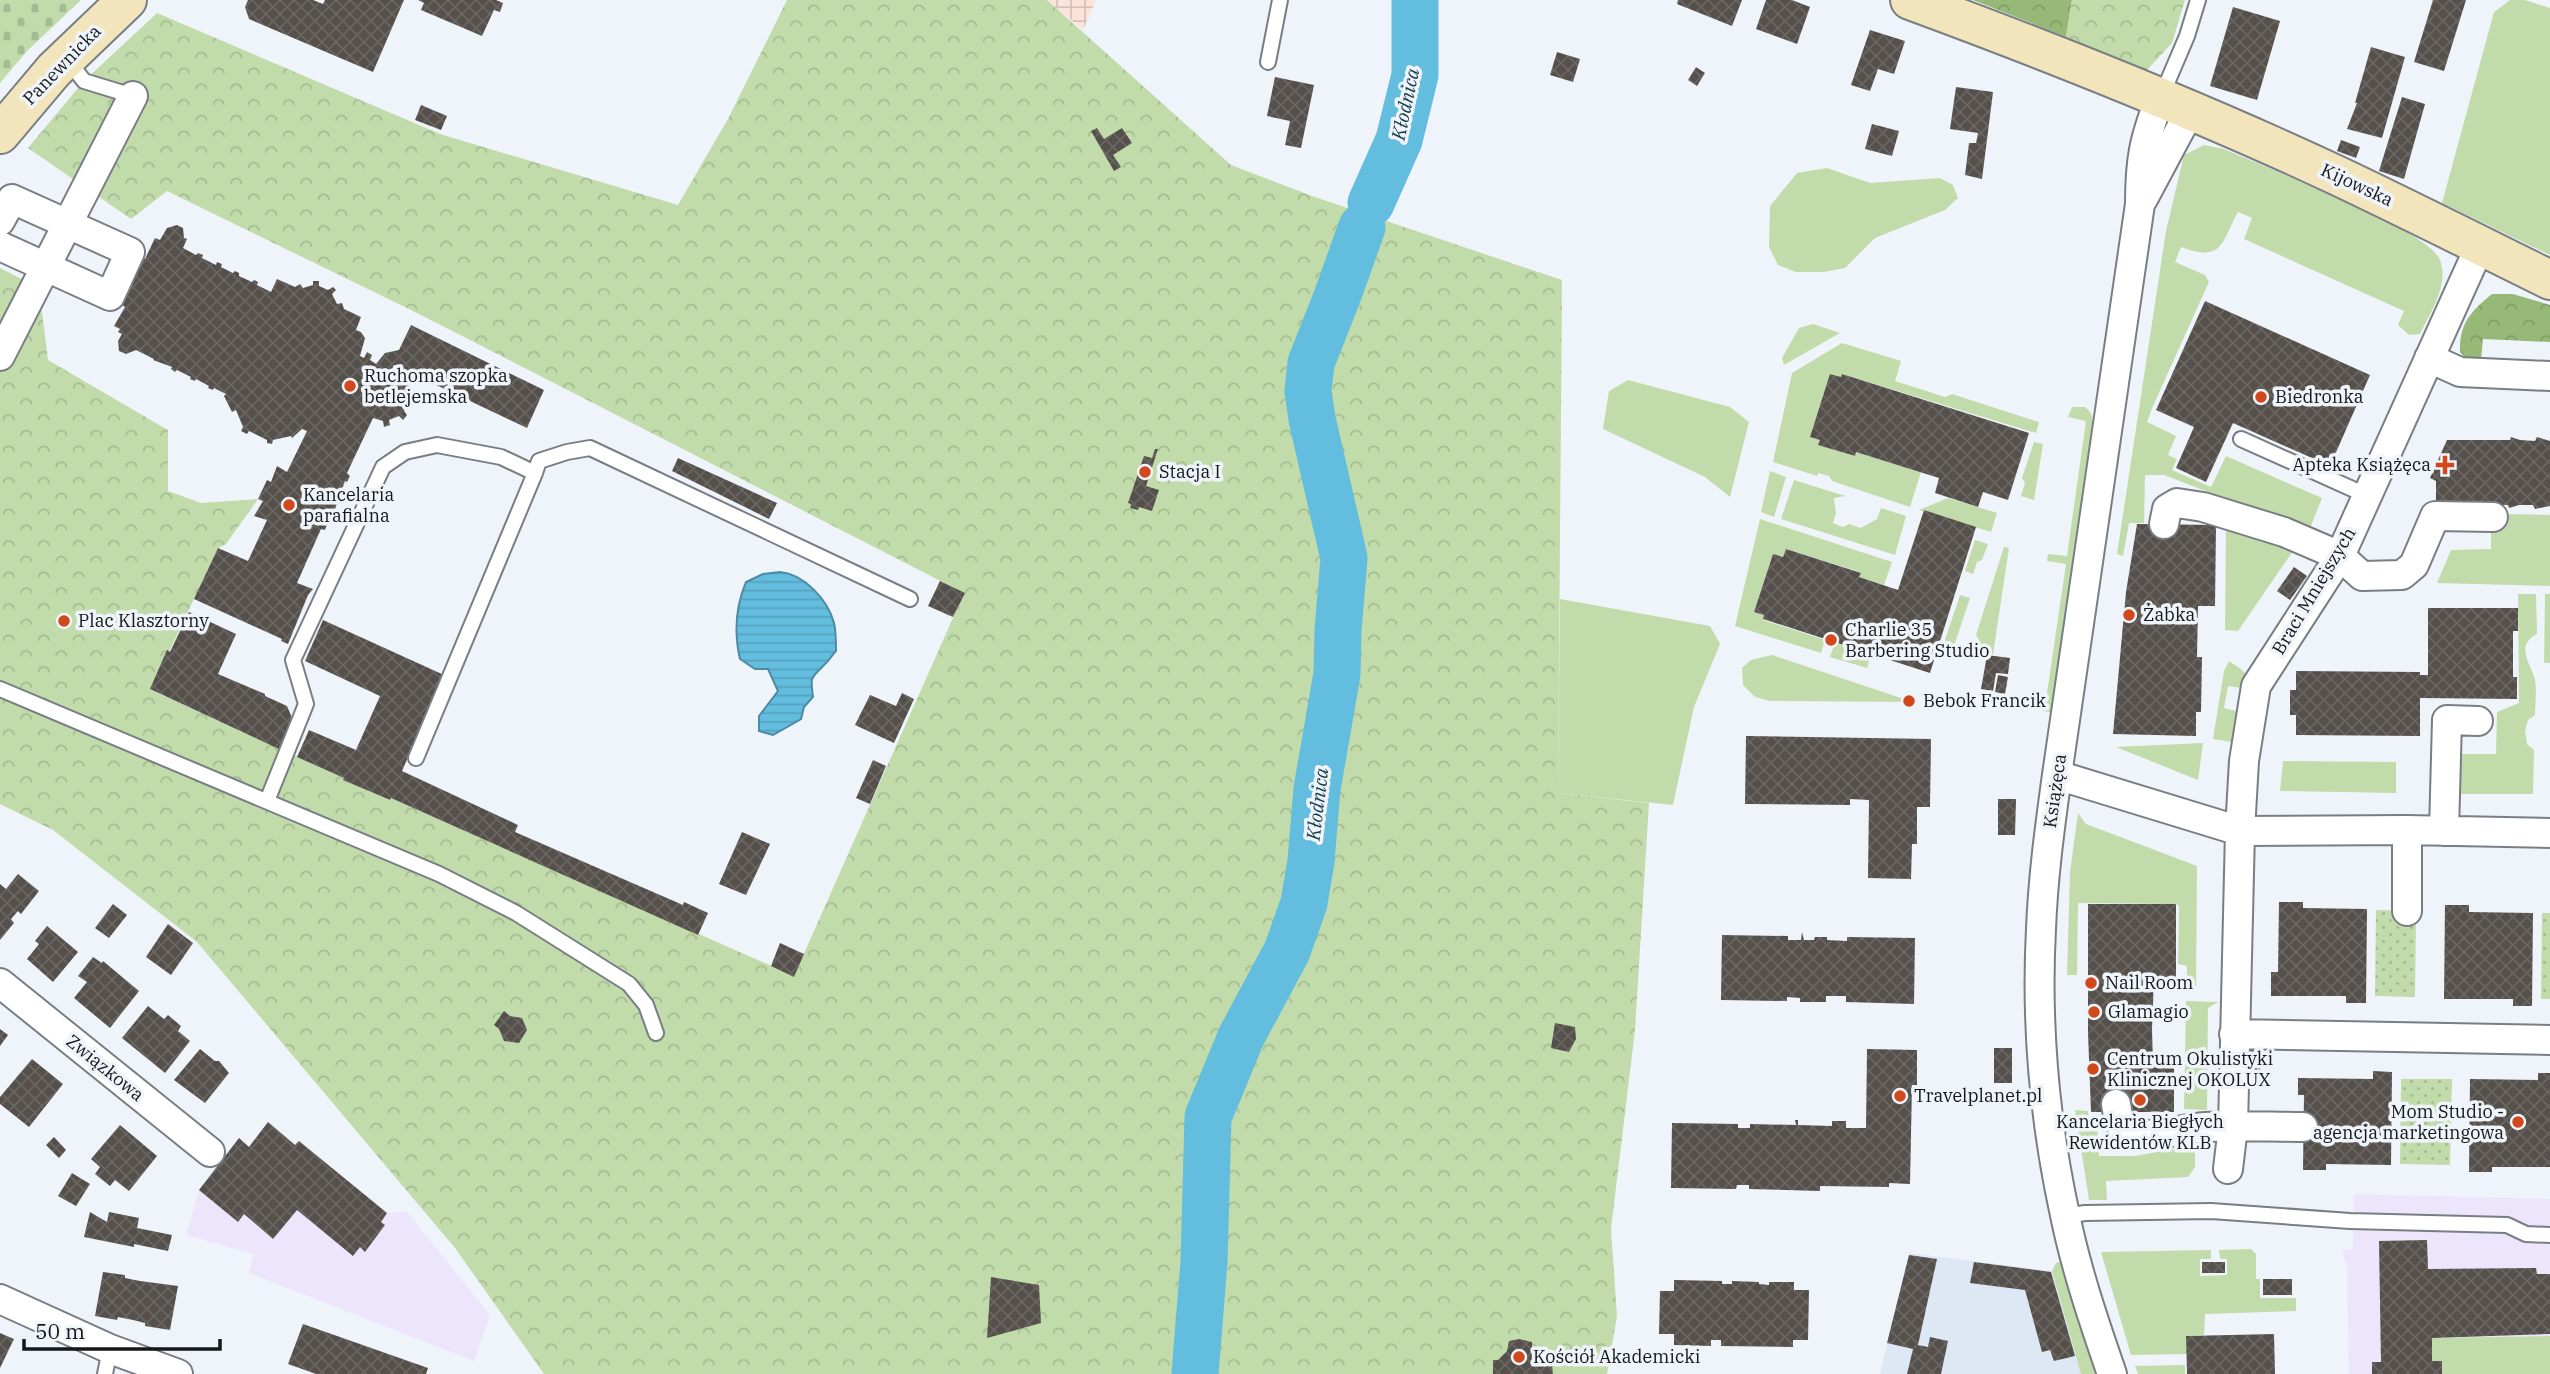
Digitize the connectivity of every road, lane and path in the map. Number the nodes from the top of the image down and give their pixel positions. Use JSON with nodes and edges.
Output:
{"nodes":[{"id":1,"x":127,"y":0,"type":"edge"},
{"id":2,"x":1280,"y":0,"type":"edge"},
{"id":3,"x":1910,"y":0,"type":"edge"},
{"id":4,"x":2198,"y":0,"type":"edge"},
{"id":5,"x":66,"y":57,"type":"junction"},
{"id":6,"x":1268,"y":62,"type":"dead end"},
{"id":7,"x":133,"y":96,"type":"joint"},
{"id":8,"x":2175,"y":104,"type":"junction"},
{"id":9,"x":0,"y":134,"type":"edge"},
{"id":10,"x":4,"y":204,"type":"edge"},
{"id":11,"x":66,"y":223,"type":"junction"},
{"id":12,"x":0,"y":246,"type":"edge"},
{"id":13,"x":2480,"y":246,"type":"junction"},
{"id":14,"x":45,"y":267,"type":"junction"},
{"id":15,"x":2550,"y":280,"type":"edge"},
{"id":16,"x":0,"y":356,"type":"edge"},
{"id":17,"x":2429,"y":358,"type":"junction"},
{"id":18,"x":2550,"y":376,"type":"edge"},
{"id":19,"x":2241,"y":439,"type":"dead end"},
{"id":20,"x":535,"y":473,"type":"junction"},
{"id":21,"x":2368,"y":496,"type":"junction"},
{"id":22,"x":2493,"y":517,"type":"dead end"},
{"id":23,"x":2164,"y":524,"type":"dead end"},
{"id":24,"x":2340,"y":556,"type":"junction"},
{"id":25,"x":910,"y":599,"type":"dead end"},
{"id":26,"x":0,"y":689,"type":"edge"},
{"id":27,"x":2478,"y":721,"type":"dead end"},
{"id":28,"x":416,"y":758,"type":"dead end"},
{"id":29,"x":2057,"y":775,"type":"junction"},
{"id":30,"x":267,"y":801,"type":"junction"},
{"id":31,"x":2407,"y":830,"type":"junction"},
{"id":32,"x":2239,"y":831,"type":"junction"},
{"id":33,"x":2444,"y":831,"type":"junction"},
{"id":34,"x":2550,"y":833,"type":"edge"},
{"id":35,"x":2407,"y":911,"type":"dead end"},
{"id":36,"x":0,"y":983,"type":"edge"},
{"id":37,"x":656,"y":1033,"type":"dead end"},
{"id":38,"x":2234,"y":1034,"type":"junction"},
{"id":39,"x":2550,"y":1040,"type":"edge"},
{"id":40,"x":2116,"y":1104,"type":"dead end"},
{"id":41,"x":2233,"y":1127,"type":"junction"},
{"id":42,"x":2303,"y":1127,"type":"dead end"},
{"id":43,"x":210,"y":1152,"type":"dead end"},
{"id":44,"x":2228,"y":1169,"type":"dead end"},
{"id":45,"x":2065,"y":1216,"type":"junction"},
{"id":46,"x":2550,"y":1235,"type":"edge"},
{"id":47,"x":0,"y":1299,"type":"edge"},
{"id":48,"x":107,"y":1361,"type":"edge"},
{"id":49,"x":177,"y":1374,"type":"edge"},
{"id":50,"x":2112,"y":1374,"type":"edge"}],
"edges":[{"from":1,"to":5,"type":"street","name":"Panewnicka"},
{"from":2,"to":6,"type":"lane"},
{"from":3,"to":8,"type":"street","name":"Kijowska"},
{"from":4,"to":8,"type":"lane"},
{"from":5,"to":7,"type":"lane"},
{"from":5,"to":9,"type":"street","name":"Panewnicka"},
{"from":7,"to":11,"type":"street"},
{"from":8,"to":13,"type":"street","name":"Kijowska"},
{"from":8,"to":29,"type":"street","name":"Książęca"},
{"from":10,"to":11,"type":"street"},
{"from":11,"to":14,"type":"street"},
{"from":11,"to":14,"type":"street"},
{"from":12,"to":14,"type":"street"},
{"from":13,"to":15,"type":"street","name":"Kijowska"},
{"from":13,"to":17,"type":"street","name":"Braci Mniejszych"},
{"from":14,"to":16,"type":"street"},
{"from":17,"to":18,"type":"street"},
{"from":17,"to":21,"type":"street","name":"Braci Mniejszych"},
{"from":19,"to":21,"type":"lane"},
{"from":20,"to":25,"type":"lane"},
{"from":20,"to":28,"type":"lane"},
{"from":20,"to":30,"type":"lane"},
{"from":21,"to":24,"type":"street","name":"Braci Mniejszych"},
{"from":22,"to":24,"type":"street"},
{"from":23,"to":24,"type":"street"},
{"from":24,"to":32,"type":"street","name":"Braci Mniejszych"},
{"from":26,"to":30,"type":"lane"},
{"from":27,"to":33,"type":"street"},
{"from":29,"to":32,"type":"street"},
{"from":29,"to":45,"type":"street","name":"Książęca"},
{"from":30,"to":37,"type":"lane"},
{"from":31,"to":32,"type":"street"},
{"from":31,"to":33,"type":"street"},
{"from":31,"to":35,"type":"street"},
{"from":32,"to":38,"type":"street","name":"Braci Mniejszych"},
{"from":33,"to":34,"type":"street"},
{"from":36,"to":43,"type":"street","name":"Związkowa"},
{"from":38,"to":39,"type":"street"},
{"from":38,"to":41,"type":"street","name":"Braci Mniejszych"},
{"from":40,"to":41,"type":"street"},
{"from":41,"to":42,"type":"street"},
{"from":41,"to":44,"type":"street","name":"Braci Mniejszych"},
{"from":45,"to":46,"type":"lane"},
{"from":45,"to":50,"type":"street","name":"Książęca"},
{"from":47,"to":48,"type":"street"},
{"from":48,"to":49,"type":"street"}]}
